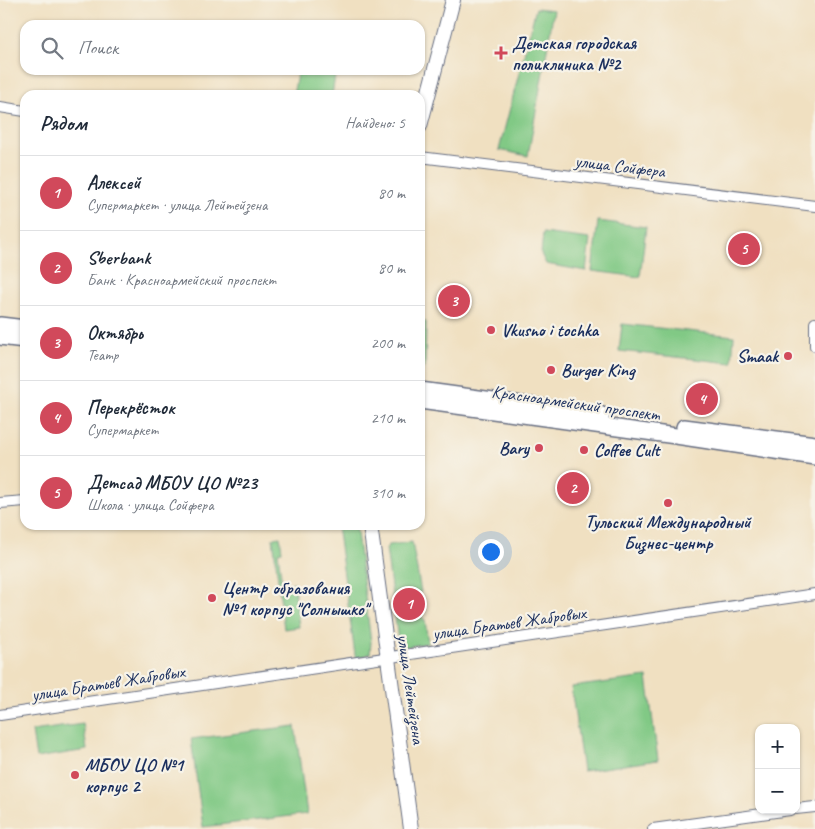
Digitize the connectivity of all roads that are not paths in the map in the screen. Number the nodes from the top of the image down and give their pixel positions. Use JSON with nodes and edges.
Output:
{"nodes":[{"id":1,"x":453,"y":0,"type":"edge"},
{"id":2,"x":0,"y":107,"type":"edge"},
{"id":3,"x":425,"y":107,"type":"edge"},
{"id":4,"x":20,"y":109,"type":"edge"},
{"id":5,"x":425,"y":158,"type":"edge"},
{"id":6,"x":815,"y":206,"type":"edge"},
{"id":7,"x":815,"y":323,"type":"edge"},
{"id":8,"x":0,"y":325,"type":"edge"},
{"id":9,"x":20,"y":327,"type":"edge"},
{"id":10,"x":0,"y":337,"type":"edge"},
{"id":11,"x":20,"y":339,"type":"edge"},
{"id":12,"x":815,"y":346,"type":"edge"},
{"id":13,"x":425,"y":391,"type":"edge"},
{"id":14,"x":425,"y":403,"type":"edge"},
{"id":15,"x":815,"y":444,"type":"edge"},
{"id":16,"x":815,"y":457,"type":"edge"},
{"id":17,"x":20,"y":501,"type":"edge"},
{"id":18,"x":0,"y":503,"type":"edge"},
{"id":19,"x":371,"y":530,"type":"edge"},
{"id":20,"x":815,"y":594,"type":"edge"},
{"id":21,"x":388,"y":658,"type":"junction"},
{"id":22,"x":0,"y":716,"type":"edge"},
{"id":23,"x":815,"y":807,"type":"edge"},
{"id":24,"x":800,"y":809,"type":"edge"},
{"id":25,"x":761,"y":814,"type":"edge"},
{"id":26,"x":411,"y":829,"type":"edge"},
{"id":27,"x":653,"y":829,"type":"edge"}],
"edges":[{"from":1,"to":3,"type":"street"},
{"from":2,"to":4,"type":"street"},
{"from":5,"to":6,"type":"street","name":"улица Сойфера"},
{"from":7,"to":12,"type":"street"},
{"from":8,"to":9,"type":"main road"},
{"from":10,"to":11,"type":"main road"},
{"from":13,"to":15,"type":"main road","name":"Красноармейский проспект"},
{"from":14,"to":16,"type":"main road","name":"Красноармейский проспект"},
{"from":17,"to":18,"type":"street"},
{"from":19,"to":21,"type":"street","name":"улица Лейтейзена"},
{"from":20,"to":21,"type":"street","name":"улица Братьев Жабровых"},
{"from":21,"to":22,"type":"street","name":"улица Братьев Жабровых"},
{"from":21,"to":26,"type":"street","name":"улица Лейтейзена"},
{"from":23,"to":24,"type":"street"},
{"from":25,"to":27,"type":"street"}]}
